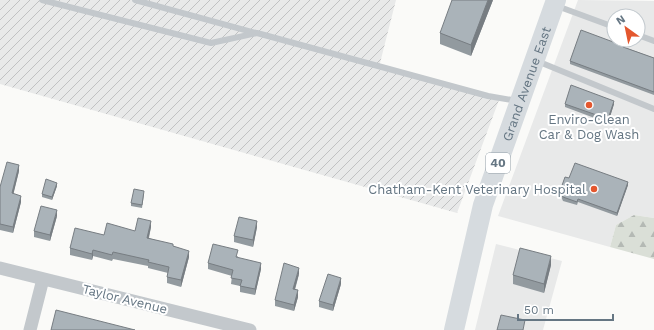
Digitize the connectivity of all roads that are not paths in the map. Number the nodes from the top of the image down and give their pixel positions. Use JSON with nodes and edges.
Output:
{"nodes":[{"id":1,"x":42,"y":0,"type":"edge"},
{"id":2,"x":135,"y":0,"type":"edge"},
{"id":3,"x":555,"y":2,"type":"edge"},
{"id":4,"x":606,"y":24,"type":"edge"},
{"id":5,"x":257,"y":33,"type":"junction"},
{"id":6,"x":535,"y":60,"type":"junction"},
{"id":7,"x":519,"y":102,"type":"junction"},
{"id":8,"x":654,"y":109,"type":"edge"},
{"id":9,"x":0,"y":268,"type":"edge"},
{"id":10,"x":43,"y":279,"type":"junction"},
{"id":11,"x":30,"y":330,"type":"edge"},
{"id":12,"x":250,"y":330,"type":"edge"},
{"id":13,"x":454,"y":330,"type":"edge"}],
"edges":[{"from":1,"to":5,"type":"lane"},
{"from":2,"to":5,"type":"lane"},
{"from":3,"to":4,"type":"lane"},
{"from":3,"to":6,"type":"main road","name":"Grand Avenue East","number":"40"},
{"from":5,"to":7,"type":"lane"},
{"from":6,"to":7,"type":"main road","name":"Grand Avenue East","number":"40"},
{"from":6,"to":8,"type":"lane"},
{"from":7,"to":13,"type":"main road","name":"Grand Avenue East","number":"40"},
{"from":9,"to":10,"type":"street","name":"Taylor Avenue"},
{"from":10,"to":11,"type":"street"},
{"from":10,"to":12,"type":"street","name":"Taylor Avenue"}]}
